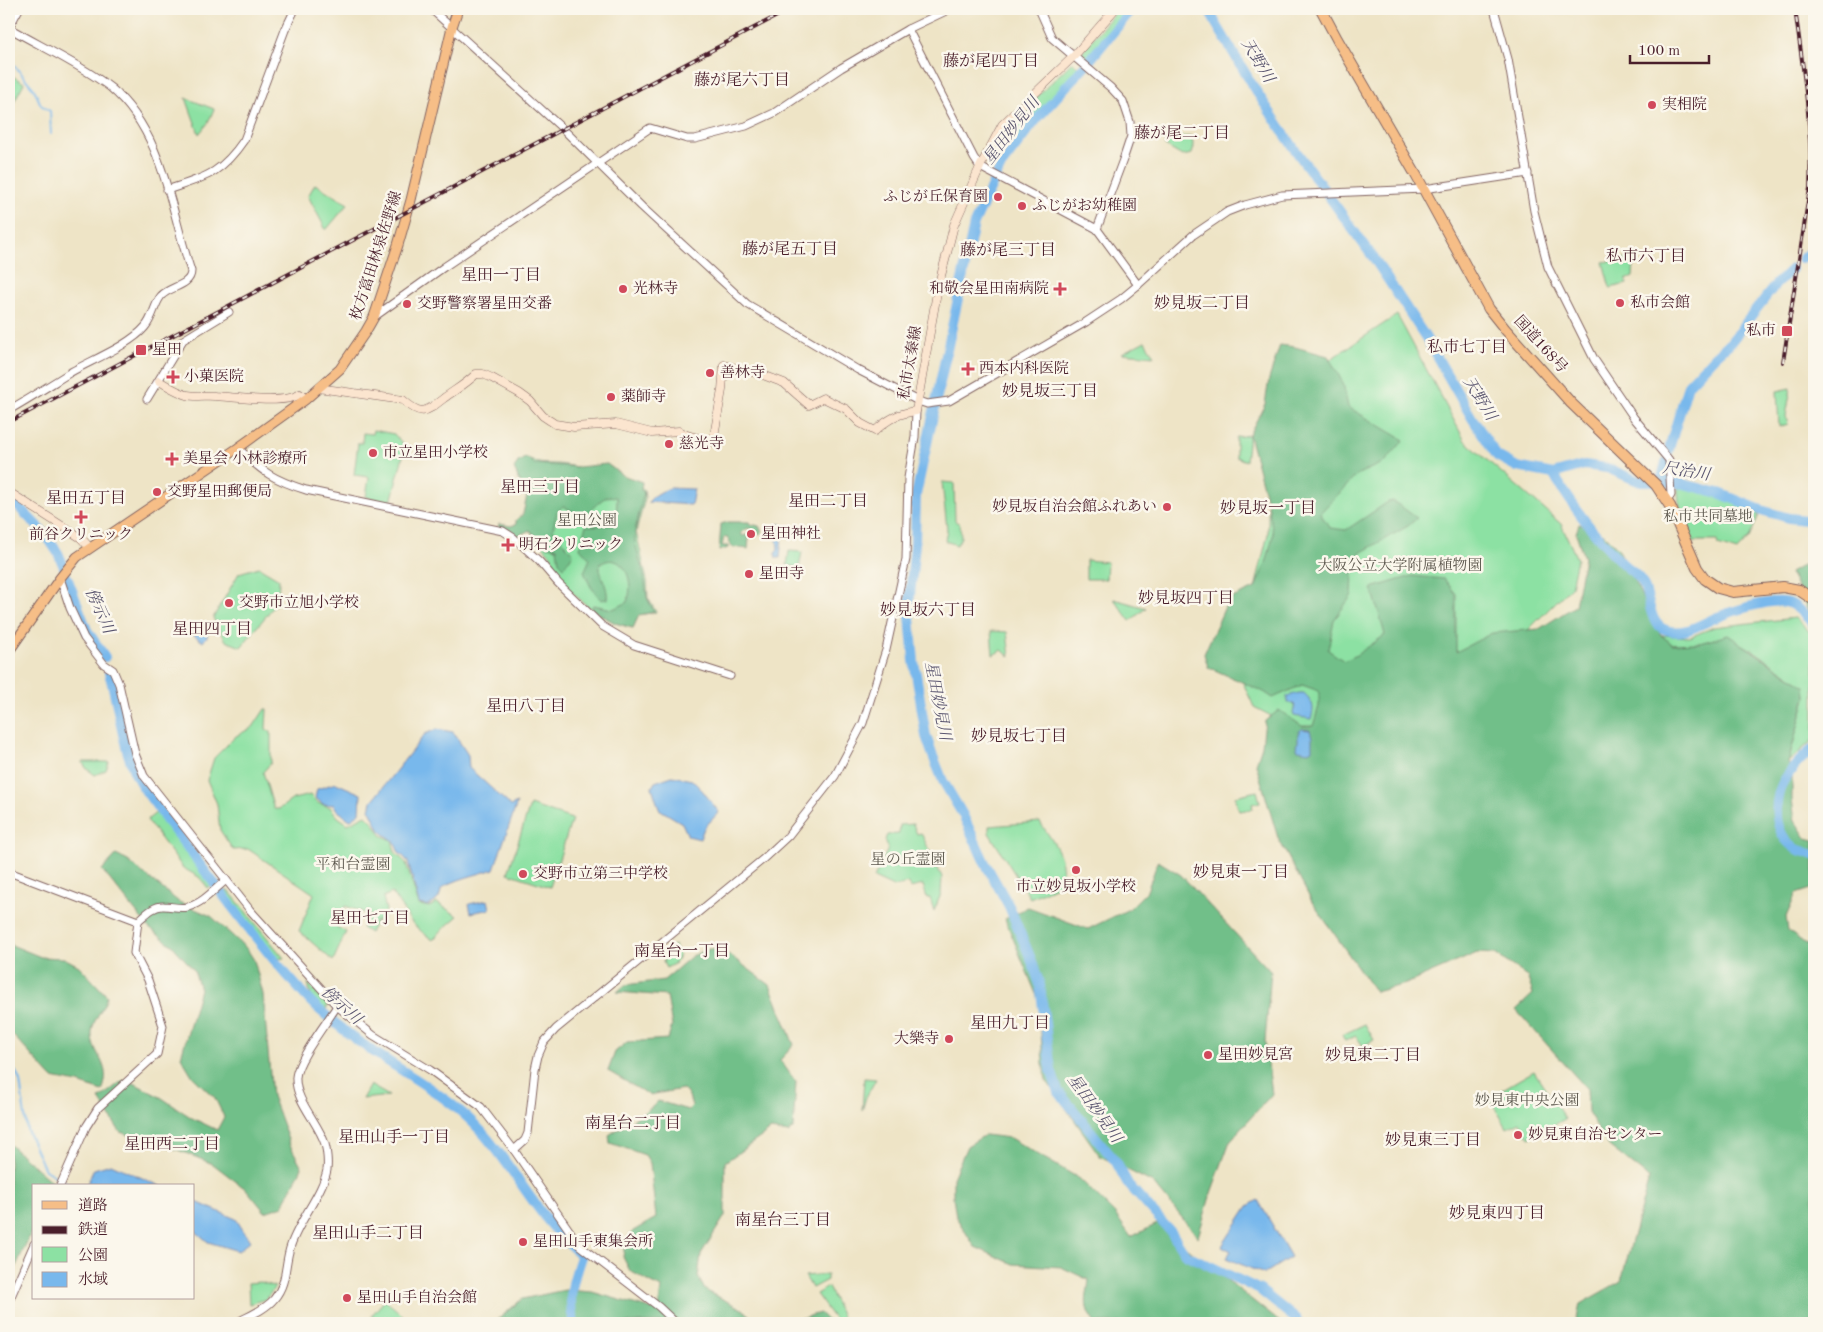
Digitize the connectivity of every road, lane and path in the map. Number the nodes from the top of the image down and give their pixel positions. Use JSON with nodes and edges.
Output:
{"nodes":[{"id":1,"x":19,"y":9,"type":"edge"},
{"id":2,"x":294,"y":9,"type":"edge"},
{"id":3,"x":431,"y":9,"type":"edge"},
{"id":4,"x":458,"y":9,"type":"edge"},
{"id":5,"x":950,"y":9,"type":"edge"},
{"id":6,"x":1039,"y":9,"type":"edge"},
{"id":7,"x":1115,"y":9,"type":"edge"},
{"id":8,"x":1321,"y":9,"type":"edge"},
{"id":9,"x":1494,"y":9,"type":"edge"},
{"id":10,"x":452,"y":27,"type":"junction"},
{"id":11,"x":9,"y":28,"type":"edge"},
{"id":12,"x":908,"y":29,"type":"junction"},
{"id":13,"x":1074,"y":56,"type":"junction"},
{"id":14,"x":598,"y":163,"type":"junction"},
{"id":15,"x":980,"y":167,"type":"junction"},
{"id":16,"x":1528,"y":173,"type":"junction"},
{"id":17,"x":1424,"y":189,"type":"junction"},
{"id":18,"x":167,"y":190,"type":"junction"},
{"id":19,"x":1097,"y":229,"type":"junction"},
{"id":20,"x":1138,"y":285,"type":"junction"},
{"id":21,"x":229,"y":312,"type":"dead end"},
{"id":22,"x":374,"y":317,"type":"junction"},
{"id":23,"x":159,"y":381,"type":"junction"},
{"id":24,"x":318,"y":388,"type":"junction"},
{"id":25,"x":303,"y":397,"type":"junction"},
{"id":26,"x":147,"y":399,"type":"dead end"},
{"id":27,"x":918,"y":401,"type":"junction"},
{"id":28,"x":9,"y":410,"type":"edge"},
{"id":29,"x":916,"y":411,"type":"junction"},
{"id":30,"x":238,"y":448,"type":"junction"},
{"id":31,"x":9,"y":492,"type":"edge"},
{"id":32,"x":1667,"y":501,"type":"junction"},
{"id":33,"x":90,"y":548,"type":"junction"},
{"id":34,"x":60,"y":578,"type":"junction"},
{"id":35,"x":1814,"y":600,"type":"edge"},
{"id":36,"x":9,"y":651,"type":"edge"},
{"id":37,"x":730,"y":676,"type":"dead end"},
{"id":38,"x":9,"y":872,"type":"edge"},
{"id":39,"x":226,"y":880,"type":"junction"},
{"id":40,"x":138,"y":922,"type":"junction"},
{"id":41,"x":337,"y":1006,"type":"junction"},
{"id":42,"x":514,"y":1150,"type":"junction"},
{"id":43,"x":61,"y":1184,"type":"edge"},
{"id":44,"x":32,"y":1249,"type":"edge"},
{"id":45,"x":9,"y":1301,"type":"edge"},
{"id":46,"x":236,"y":1323,"type":"edge"},
{"id":47,"x":676,"y":1323,"type":"edge"}],
"edges":[{"from":1,"to":11,"type":"street"},
{"from":2,"to":18,"type":"street"},
{"from":3,"to":10,"type":"street"},
{"from":4,"to":10,"type":"main road","name":"枚方富田林泉佐野線"},
{"from":5,"to":12,"type":"street"},
{"from":6,"to":13,"type":"street"},
{"from":7,"to":13,"type":"main road","name":"私市太秦線"},
{"from":8,"to":17,"type":"highway","name":"国道168号"},
{"from":9,"to":16,"type":"street"},
{"from":10,"to":14,"type":"street"},
{"from":10,"to":22,"type":"main road","name":"枚方富田林泉佐野線"},
{"from":11,"to":18,"type":"street"},
{"from":12,"to":14,"type":"street"},
{"from":12,"to":15,"type":"street"},
{"from":13,"to":15,"type":"main road","name":"私市太秦線"},
{"from":13,"to":19,"type":"street"},
{"from":14,"to":22,"type":"street"},
{"from":14,"to":27,"type":"street"},
{"from":15,"to":19,"type":"street"},
{"from":15,"to":27,"type":"main road","name":"私市太秦線"},
{"from":16,"to":17,"type":"street"},
{"from":16,"to":32,"type":"street"},
{"from":17,"to":20,"type":"street"},
{"from":17,"to":32,"type":"highway","name":"国道168号"},
{"from":18,"to":28,"type":"street"},
{"from":19,"to":20,"type":"street"},
{"from":20,"to":27,"type":"street"},
{"from":21,"to":23,"type":"street"},
{"from":22,"to":24,"type":"main road","name":"枚方富田林泉佐野線"},
{"from":23,"to":25,"type":"main road"},
{"from":23,"to":26,"type":"street"},
{"from":24,"to":25,"type":"main road","name":"枚方富田林泉佐野線"},
{"from":24,"to":29,"type":"main road","name":"私市太秦線"},
{"from":25,"to":30,"type":"main road","name":"枚方富田林泉佐野線"},
{"from":27,"to":29,"type":"main road","name":"私市太秦線"},
{"from":29,"to":42,"type":"street"},
{"from":30,"to":33,"type":"main road","name":"枚方富田林泉佐野線"},
{"from":30,"to":37,"type":"street"},
{"from":31,"to":33,"type":"main road"},
{"from":32,"to":35,"type":"highway","name":"国道168号"},
{"from":33,"to":34,"type":"main road","name":"枚方富田林泉佐野線"},
{"from":34,"to":36,"type":"main road","name":"枚方富田林泉佐野線"},
{"from":34,"to":39,"type":"street"},
{"from":38,"to":40,"type":"street"},
{"from":39,"to":40,"type":"street"},
{"from":39,"to":41,"type":"street"},
{"from":40,"to":43,"type":"street"},
{"from":41,"to":42,"type":"street"},
{"from":41,"to":46,"type":"street"},
{"from":42,"to":47,"type":"street"},
{"from":44,"to":45,"type":"street"}]}
